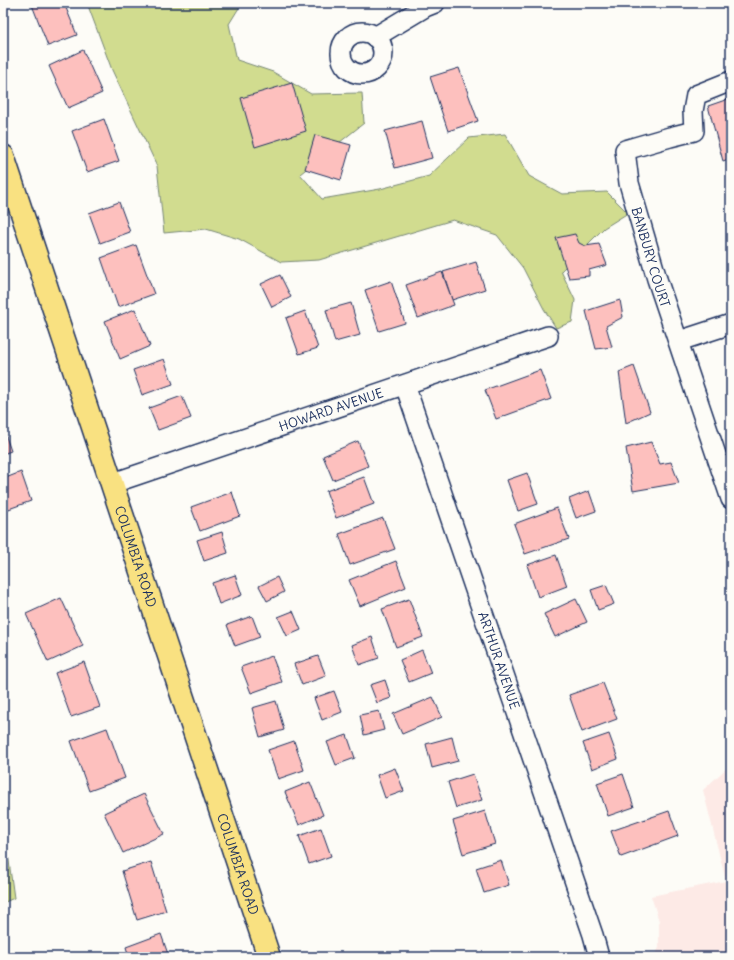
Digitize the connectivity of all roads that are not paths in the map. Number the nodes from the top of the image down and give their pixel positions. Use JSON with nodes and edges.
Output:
{"nodes":[{"id":1,"x":435,"y":3,"type":"edge"},
{"id":2,"x":375,"y":37,"type":"dead end"},
{"id":3,"x":731,"y":81,"type":"edge"},
{"id":4,"x":3,"y":156,"type":"edge"},
{"id":5,"x":731,"y":324,"type":"edge"},
{"id":6,"x":548,"y":336,"type":"dead end"},
{"id":7,"x":679,"y":341,"type":"junction"},
{"id":8,"x":405,"y":385,"type":"junction"},
{"id":9,"x":726,"y":465,"type":"edge"},
{"id":10,"x":112,"y":483,"type":"junction"},
{"id":11,"x":731,"y":499,"type":"edge"},
{"id":12,"x":269,"y":957,"type":"edge"},
{"id":13,"x":599,"y":957,"type":"edge"}],
"edges":[{"from":1,"to":2,"type":"street"},
{"from":3,"to":7,"type":"street","name":"BANBURY COURT"},
{"from":4,"to":10,"type":"main road","name":"COLUMBIA ROAD"},
{"from":5,"to":7,"type":"street"},
{"from":6,"to":8,"type":"street","name":"HOWARD AVENUE"},
{"from":7,"to":9,"type":"street","name":"BANBURY COURT"},
{"from":8,"to":10,"type":"street","name":"HOWARD AVENUE"},
{"from":8,"to":13,"type":"street","name":"ARTHUR AVENUE"},
{"from":9,"to":11,"type":"street","name":"BANBURY COURT"},
{"from":10,"to":12,"type":"main road","name":"COLUMBIA ROAD"}]}
